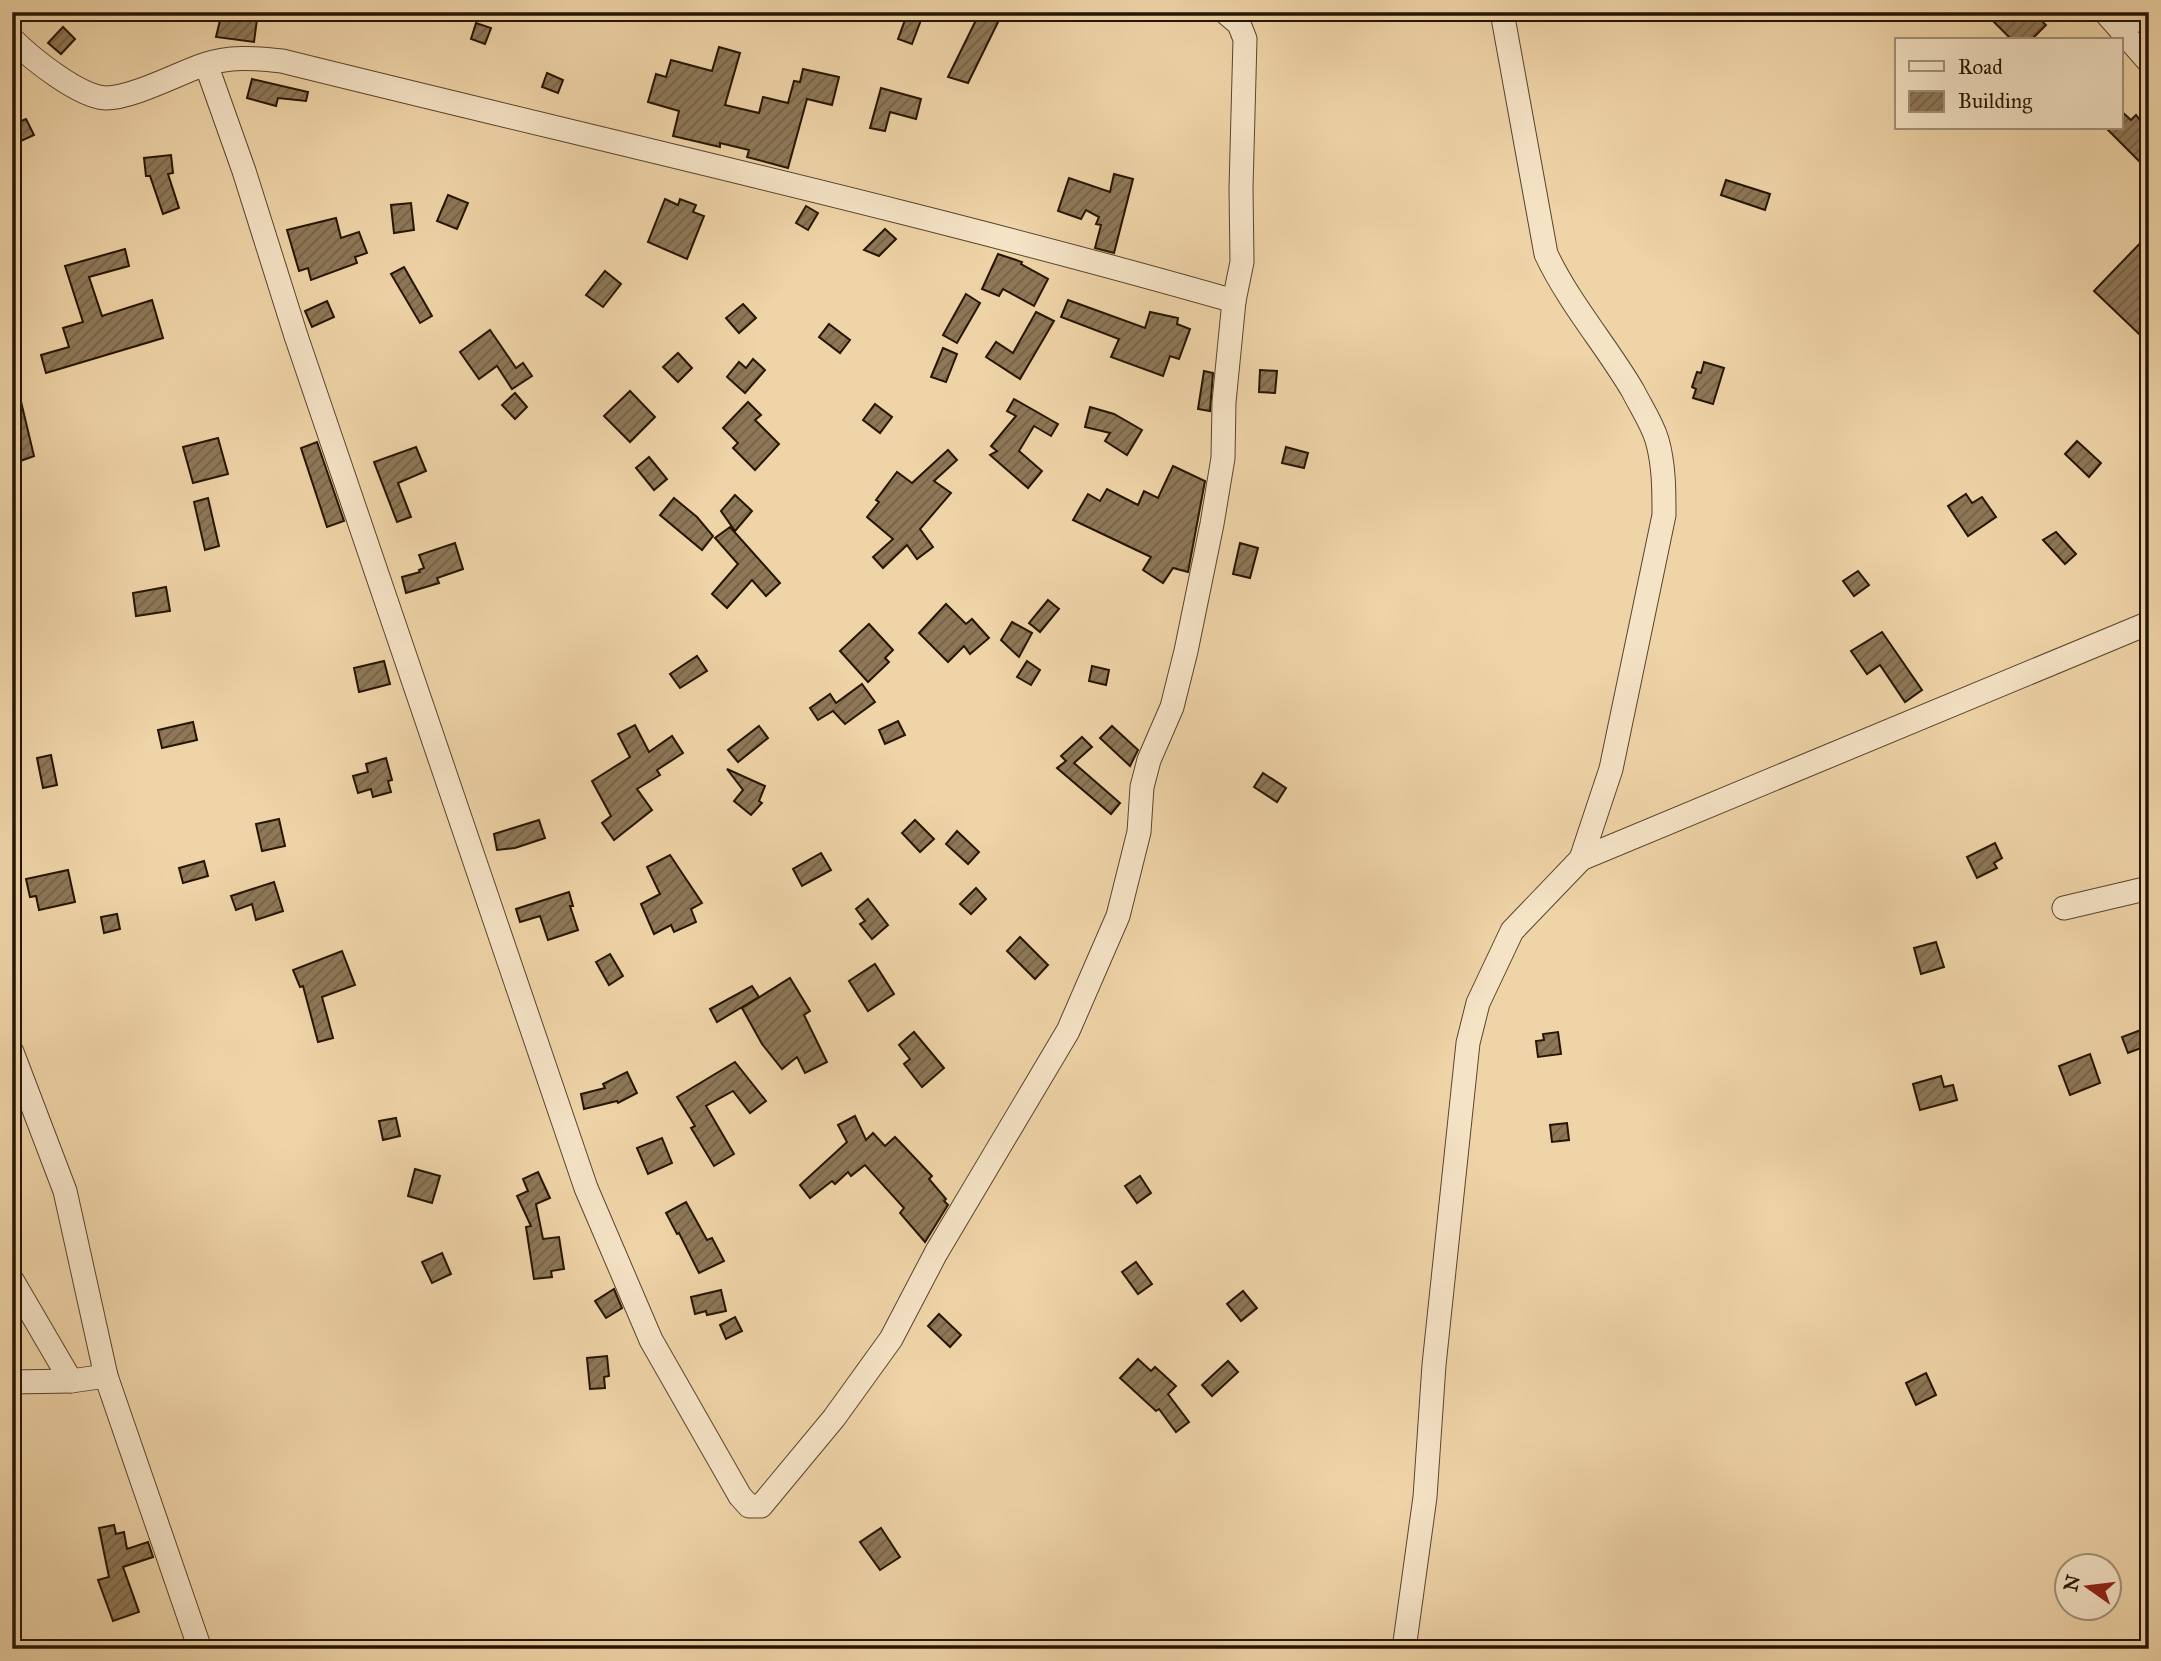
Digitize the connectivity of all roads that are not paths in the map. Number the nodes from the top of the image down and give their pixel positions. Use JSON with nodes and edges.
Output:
{"nodes":[{"id":1,"x":1225,"y":12,"type":"edge"},
{"id":2,"x":1502,"y":12,"type":"edge"},
{"id":3,"x":2105,"y":12,"type":"edge"},
{"id":4,"x":2140,"y":12,"type":"edge"},
{"id":5,"x":2123,"y":32,"type":"junction"},
{"id":6,"x":12,"y":39,"type":"edge"},
{"id":7,"x":2149,"y":62,"type":"edge"},
{"id":8,"x":206,"y":64,"type":"junction"},
{"id":9,"x":1234,"y":301,"type":"junction"},
{"id":10,"x":2149,"y":623,"type":"edge"},
{"id":11,"x":1581,"y":859,"type":"junction"},
{"id":12,"x":2149,"y":888,"type":"edge"},
{"id":13,"x":2063,"y":908,"type":"dead end"},
{"id":14,"x":12,"y":1052,"type":"edge"},
{"id":15,"x":12,"y":1280,"type":"edge"},
{"id":16,"x":106,"y":1377,"type":"junction"},
{"id":17,"x":71,"y":1381,"type":"junction"},
{"id":18,"x":12,"y":1382,"type":"edge"},
{"id":19,"x":200,"y":1649,"type":"edge"},
{"id":20,"x":1404,"y":1649,"type":"edge"}],
"edges":[{"from":1,"to":9,"type":"street"},
{"from":2,"to":11,"type":"street"},
{"from":3,"to":5,"type":"street"},
{"from":4,"to":5,"type":"street"},
{"from":5,"to":7,"type":"street"},
{"from":6,"to":8,"type":"street"},
{"from":8,"to":9,"type":"street"},
{"from":8,"to":9,"type":"street"},
{"from":10,"to":11,"type":"street"},
{"from":11,"to":20,"type":"street"},
{"from":12,"to":13,"type":"street"},
{"from":14,"to":16,"type":"street"},
{"from":15,"to":17,"type":"street"},
{"from":16,"to":17,"type":"street"},
{"from":16,"to":19,"type":"street"},
{"from":17,"to":18,"type":"street"}]}
